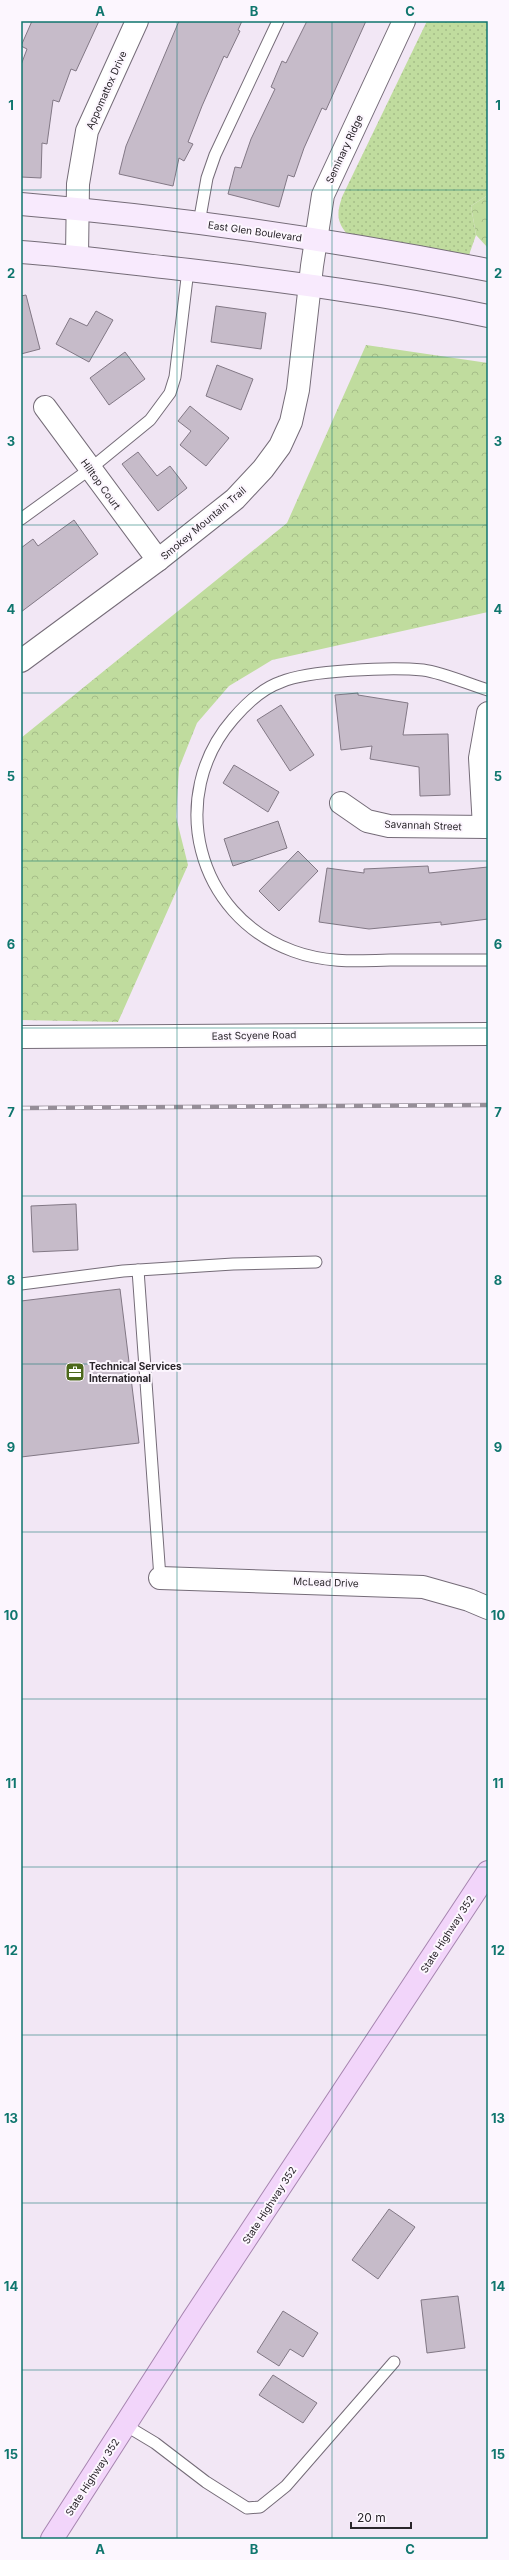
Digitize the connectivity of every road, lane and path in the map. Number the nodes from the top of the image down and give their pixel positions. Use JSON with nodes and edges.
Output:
{"nodes":[{"id":1,"x":137,"y":21,"type":"edge"},
{"id":2,"x":278,"y":21,"type":"edge"},
{"id":3,"x":404,"y":21,"type":"edge"},
{"id":4,"x":21,"y":204,"type":"edge"},
{"id":5,"x":77,"y":209,"type":"junction"},
{"id":6,"x":199,"y":224,"type":"junction"},
{"id":7,"x":317,"y":240,"type":"junction"},
{"id":8,"x":21,"y":252,"type":"edge"},
{"id":9,"x":77,"y":256,"type":"junction"},
{"id":10,"x":188,"y":270,"type":"junction"},
{"id":11,"x":488,"y":270,"type":"edge"},
{"id":12,"x":310,"y":284,"type":"junction"},
{"id":13,"x":488,"y":316,"type":"edge"},
{"id":14,"x":45,"y":407,"type":"dead end"},
{"id":15,"x":90,"y":469,"type":"junction"},
{"id":16,"x":21,"y":519,"type":"edge"},
{"id":17,"x":158,"y":560,"type":"junction"},
{"id":18,"x":21,"y":661,"type":"edge"},
{"id":19,"x":488,"y":690,"type":"edge"},
{"id":20,"x":488,"y":713,"type":"edge"},
{"id":21,"x":341,"y":803,"type":"dead end"},
{"id":22,"x":486,"y":827,"type":"edge"},
{"id":23,"x":488,"y":960,"type":"edge"},
{"id":24,"x":488,"y":1034,"type":"edge"},
{"id":25,"x":21,"y":1037,"type":"edge"},
{"id":26,"x":316,"y":1262,"type":"dead end"},
{"id":27,"x":138,"y":1270,"type":"junction"},
{"id":28,"x":21,"y":1284,"type":"edge"},
{"id":29,"x":160,"y":1578,"type":"joint"},
{"id":30,"x":488,"y":1608,"type":"edge"},
{"id":31,"x":488,"y":1872,"type":"edge"},
{"id":32,"x":394,"y":2362,"type":"dead end"},
{"id":33,"x":125,"y":2425,"type":"junction"},
{"id":34,"x":52,"y":2539,"type":"edge"}],
"edges":[{"from":1,"to":5,"type":"street","name":"Appomattox Drive"},
{"from":2,"to":6,"type":"lane"},
{"from":3,"to":7,"type":"street","name":"Seminary Ridge"},
{"from":4,"to":5,"type":"main road","name":"East Glen Boulevard"},
{"from":5,"to":6,"type":"main road","name":"East Glen Boulevard"},
{"from":5,"to":9,"type":"street","name":"Appomattox Drive"},
{"from":6,"to":7,"type":"main road","name":"East Glen Boulevard"},
{"from":7,"to":11,"type":"main road","name":"East Glen Boulevard"},
{"from":7,"to":12,"type":"street","name":"Seminary Ridge"},
{"from":8,"to":9,"type":"main road"},
{"from":9,"to":10,"type":"main road"},
{"from":10,"to":12,"type":"main road"},
{"from":10,"to":15,"type":"lane"},
{"from":12,"to":13,"type":"main road"},
{"from":12,"to":17,"type":"street","name":"Smokey Mountain Trail"},
{"from":14,"to":15,"type":"street","name":"Hilltop Court"},
{"from":15,"to":16,"type":"lane"},
{"from":15,"to":17,"type":"street","name":"Hilltop Court"},
{"from":17,"to":18,"type":"street","name":"Smokey Mountain Trail"},
{"from":19,"to":23,"type":"lane"},
{"from":20,"to":22,"type":"street"},
{"from":21,"to":22,"type":"street","name":"Savannah Street"},
{"from":24,"to":25,"type":"street","name":"East Scyene Road"},
{"from":26,"to":27,"type":"lane"},
{"from":27,"to":28,"type":"lane"},
{"from":27,"to":29,"type":"lane"},
{"from":29,"to":30,"type":"street","name":"McLead Drive"},
{"from":31,"to":33,"type":"main road","name":"State Highway 352"},
{"from":32,"to":33,"type":"lane"},
{"from":33,"to":34,"type":"main road","name":"State Highway 352"}]}
